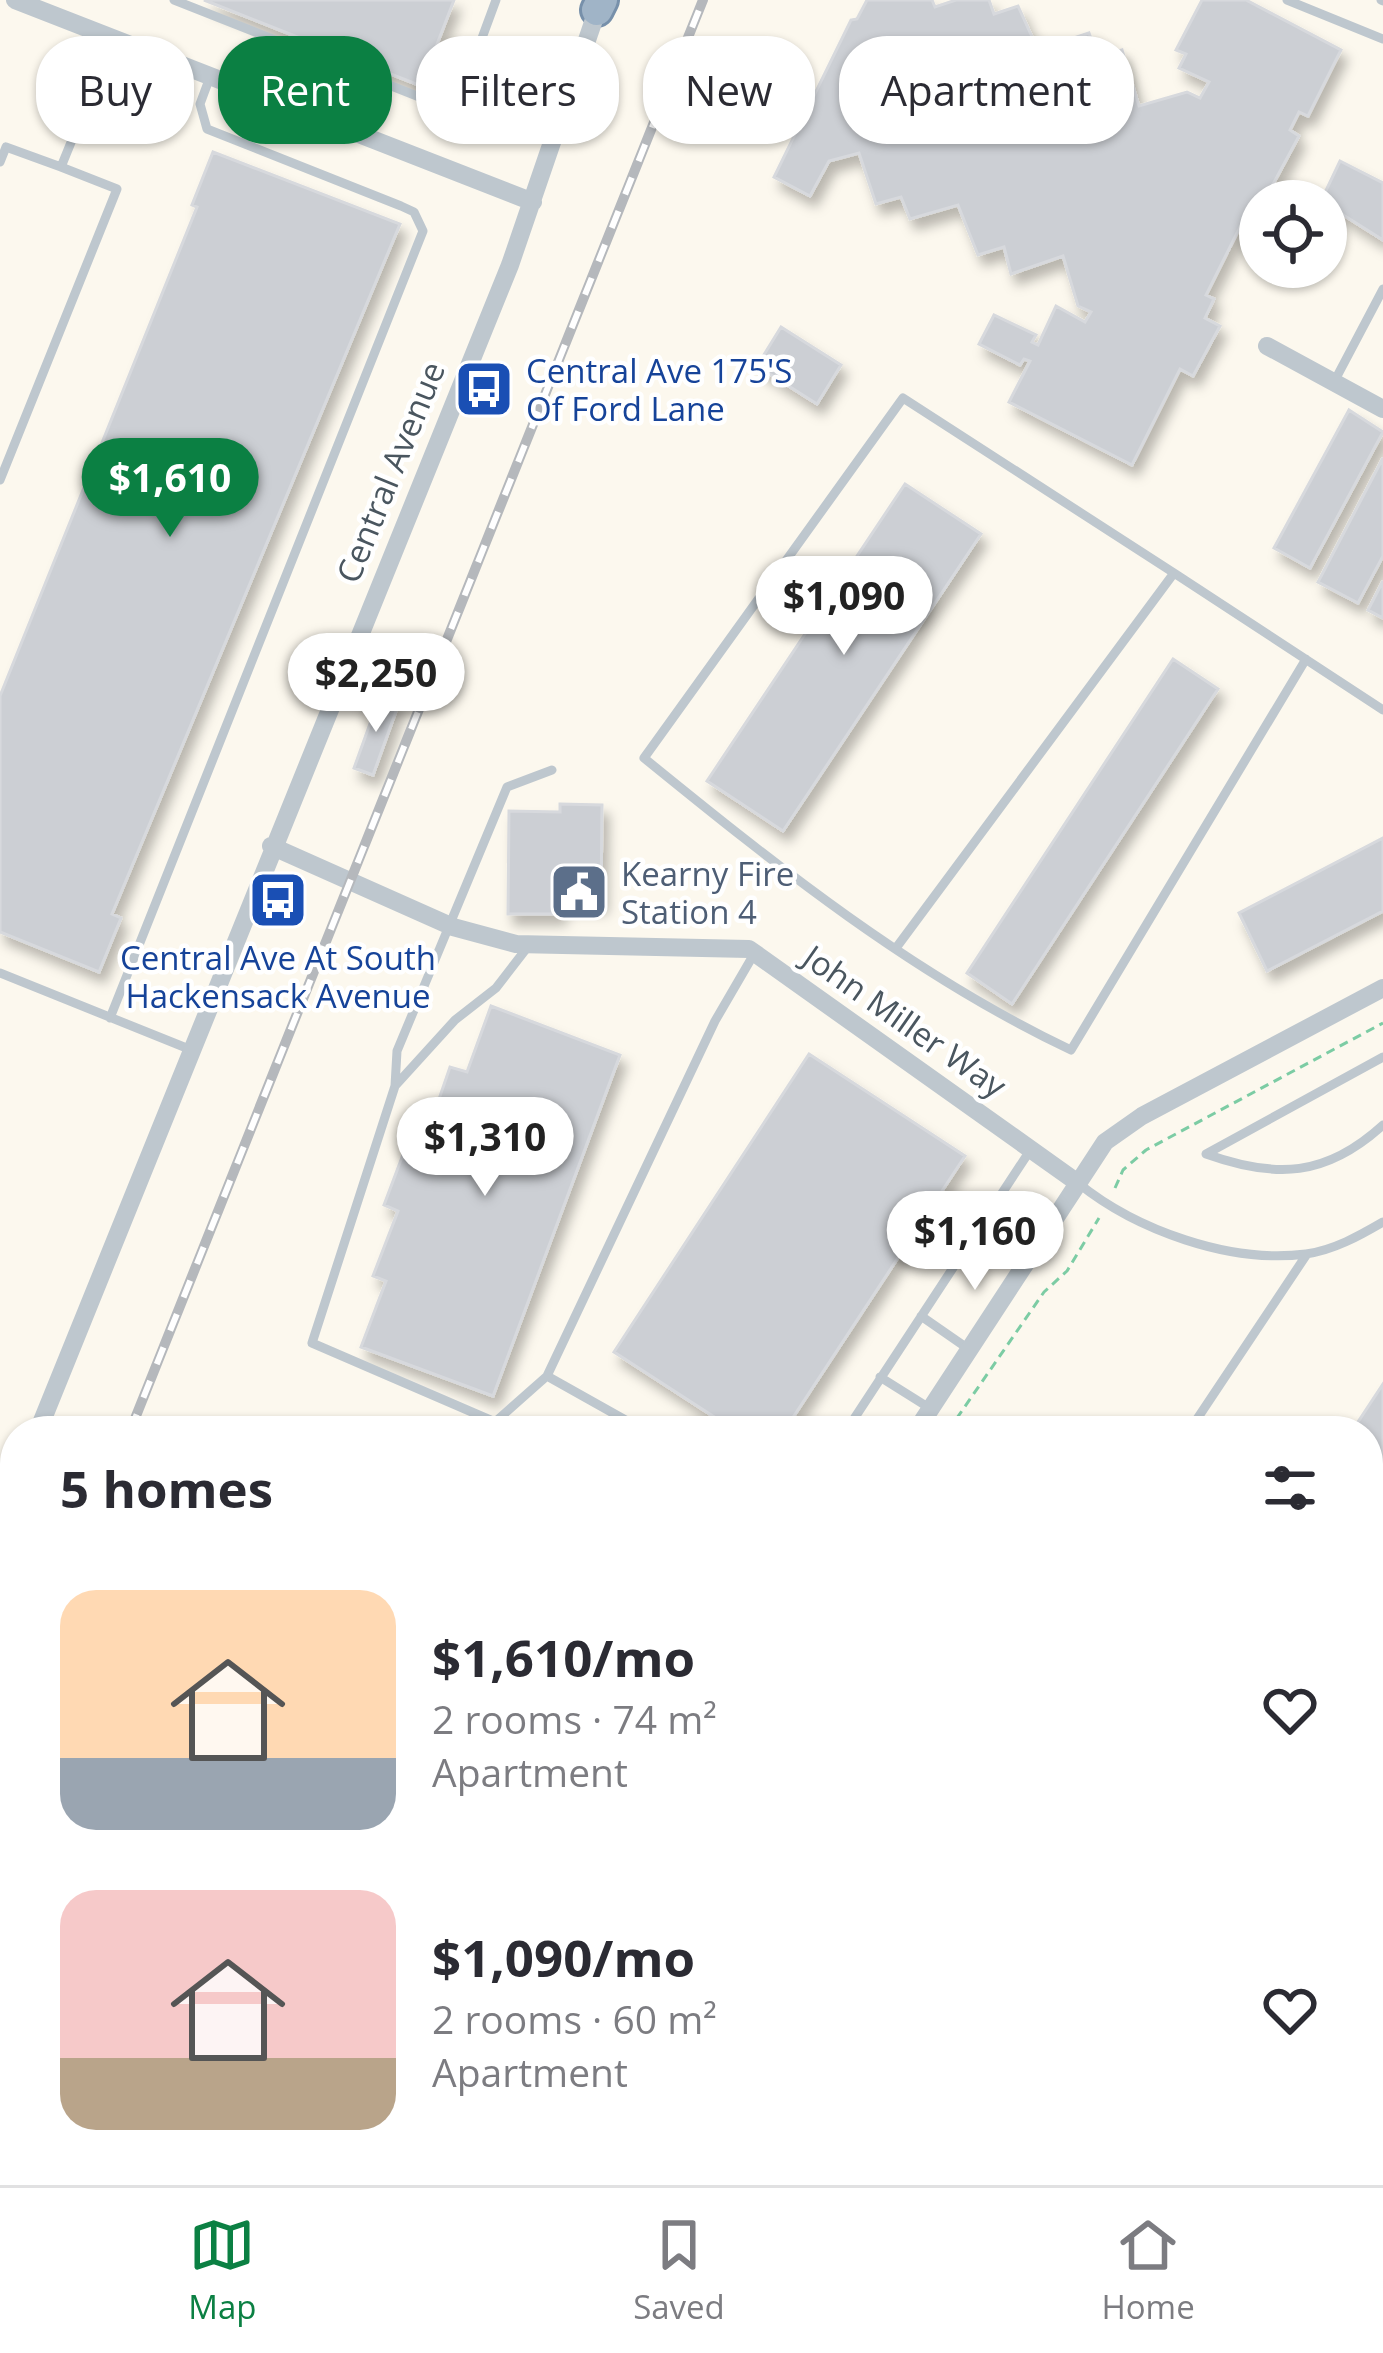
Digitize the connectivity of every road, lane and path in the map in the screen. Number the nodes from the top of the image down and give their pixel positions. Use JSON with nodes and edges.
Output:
{"nodes":[{"id":1,"x":15,"y":0,"type":"edge"},
{"id":2,"x":175,"y":0,"type":"edge"},
{"id":3,"x":496,"y":0,"type":"edge"},
{"id":4,"x":1287,"y":0,"type":"edge"},
{"id":5,"x":599,"y":2,"type":"edge"},
{"id":6,"x":105,"y":36,"type":"edge"},
{"id":7,"x":1383,"y":39,"type":"edge"},
{"id":8,"x":194,"y":71,"type":"edge"},
{"id":9,"x":210,"y":77,"type":"junction"},
{"id":10,"x":70,"y":144,"type":"edge"},
{"id":11,"x":0,"y":162,"type":"edge"},
{"id":12,"x":61,"y":167,"type":"junction"},
{"id":13,"x":533,"y":202,"type":"junction"},
{"id":14,"x":1383,"y":289,"type":"edge"},
{"id":15,"x":1267,"y":346,"type":"dead end"},
{"id":16,"x":1334,"y":382,"type":"junction"},
{"id":17,"x":1383,"y":409,"type":"edge"},
{"id":18,"x":0,"y":480,"type":"edge"},
{"id":19,"x":1174,"y":573,"type":"junction"},
{"id":20,"x":1306,"y":659,"type":"junction"},
{"id":21,"x":1383,"y":710,"type":"edge"},
{"id":22,"x":552,"y":770,"type":"dead end"},
{"id":23,"x":271,"y":845,"type":"junction"},
{"id":24,"x":448,"y":925,"type":"junction"},
{"id":25,"x":530,"y":944,"type":"junction"},
{"id":26,"x":896,"y":949,"type":"junction"},
{"id":27,"x":754,"y":953,"type":"junction"},
{"id":28,"x":0,"y":973,"type":"edge"},
{"id":29,"x":1383,"y":988,"type":"edge"},
{"id":30,"x":110,"y":1018,"type":"junction"},
{"id":31,"x":1383,"y":1023,"type":"edge"},
{"id":32,"x":189,"y":1049,"type":"junction"},
{"id":33,"x":1383,"y":1057,"type":"edge"},
{"id":34,"x":395,"y":1086,"type":"junction"},
{"id":35,"x":1383,"y":1125,"type":"edge"},
{"id":36,"x":1033,"y":1146,"type":"junction"},
{"id":37,"x":1118,"y":1181,"type":"dead end"},
{"id":38,"x":1078,"y":1183,"type":"junction"},
{"id":39,"x":1383,"y":1222,"type":"edge"},
{"id":40,"x":1092,"y":1230,"type":"dead end"},
{"id":41,"x":1306,"y":1254,"type":"junction"},
{"id":42,"x":921,"y":1316,"type":"junction"},
{"id":43,"x":970,"y":1350,"type":"junction"},
{"id":44,"x":547,"y":1376,"type":"junction"},
{"id":45,"x":880,"y":1377,"type":"junction"},
{"id":46,"x":931,"y":1409,"type":"junction"},
{"id":47,"x":44,"y":1416,"type":"edge"},
{"id":48,"x":481,"y":1416,"type":"edge"},
{"id":49,"x":502,"y":1416,"type":"edge"},
{"id":50,"x":618,"y":1416,"type":"edge"},
{"id":51,"x":855,"y":1416,"type":"edge"},
{"id":52,"x":926,"y":1416,"type":"edge"},
{"id":53,"x":959,"y":1416,"type":"edge"},
{"id":54,"x":1199,"y":1416,"type":"edge"}],
"edges":[{"from":1,"to":6,"type":"street"},
{"from":2,"to":3,"type":"lane"},
{"from":4,"to":7,"type":"lane"},
{"from":5,"to":13,"type":"street","name":"Central Avenue"},
{"from":8,"to":9,"type":"street"},
{"from":9,"to":13,"type":"street"},
{"from":9,"to":30,"type":"lane"},
{"from":10,"to":12,"type":"lane"},
{"from":11,"to":12,"type":"lane"},
{"from":12,"to":18,"type":"lane"},
{"from":13,"to":23,"type":"street","name":"Central Avenue"},
{"from":14,"to":16,"type":"lane"},
{"from":15,"to":16,"type":"street"},
{"from":16,"to":17,"type":"street"},
{"from":19,"to":20,"type":"lane"},
{"from":19,"to":26,"type":"lane"},
{"from":19,"to":26,"type":"lane"},
{"from":20,"to":21,"type":"lane"},
{"from":20,"to":26,"type":"lane"},
{"from":22,"to":24,"type":"lane"},
{"from":23,"to":24,"type":"street","name":"John Miller Way"},
{"from":23,"to":32,"type":"street","name":"Central Avenue"},
{"from":24,"to":25,"type":"street","name":"John Miller Way"},
{"from":24,"to":34,"type":"lane"},
{"from":25,"to":27,"type":"street","name":"John Miller Way"},
{"from":25,"to":34,"type":"lane"},
{"from":27,"to":36,"type":"street","name":"John Miller Way"},
{"from":27,"to":44,"type":"lane"},
{"from":28,"to":30,"type":"lane"},
{"from":29,"to":38,"type":"street"},
{"from":30,"to":32,"type":"lane"},
{"from":31,"to":37,"type":"path"},
{"from":32,"to":47,"type":"street","name":"Central Avenue"},
{"from":33,"to":35,"type":"lane"},
{"from":34,"to":48,"type":"lane"},
{"from":36,"to":38,"type":"street","name":"John Miller Way"},
{"from":36,"to":42,"type":"lane"},
{"from":38,"to":41,"type":"lane"},
{"from":38,"to":43,"type":"street"},
{"from":39,"to":41,"type":"lane"},
{"from":40,"to":53,"type":"path"},
{"from":41,"to":54,"type":"lane"},
{"from":42,"to":43,"type":"lane"},
{"from":42,"to":45,"type":"lane"},
{"from":43,"to":46,"type":"street"},
{"from":44,"to":49,"type":"lane"},
{"from":44,"to":50,"type":"lane"},
{"from":45,"to":46,"type":"lane"},
{"from":45,"to":51,"type":"lane"},
{"from":46,"to":52,"type":"street"}]}
